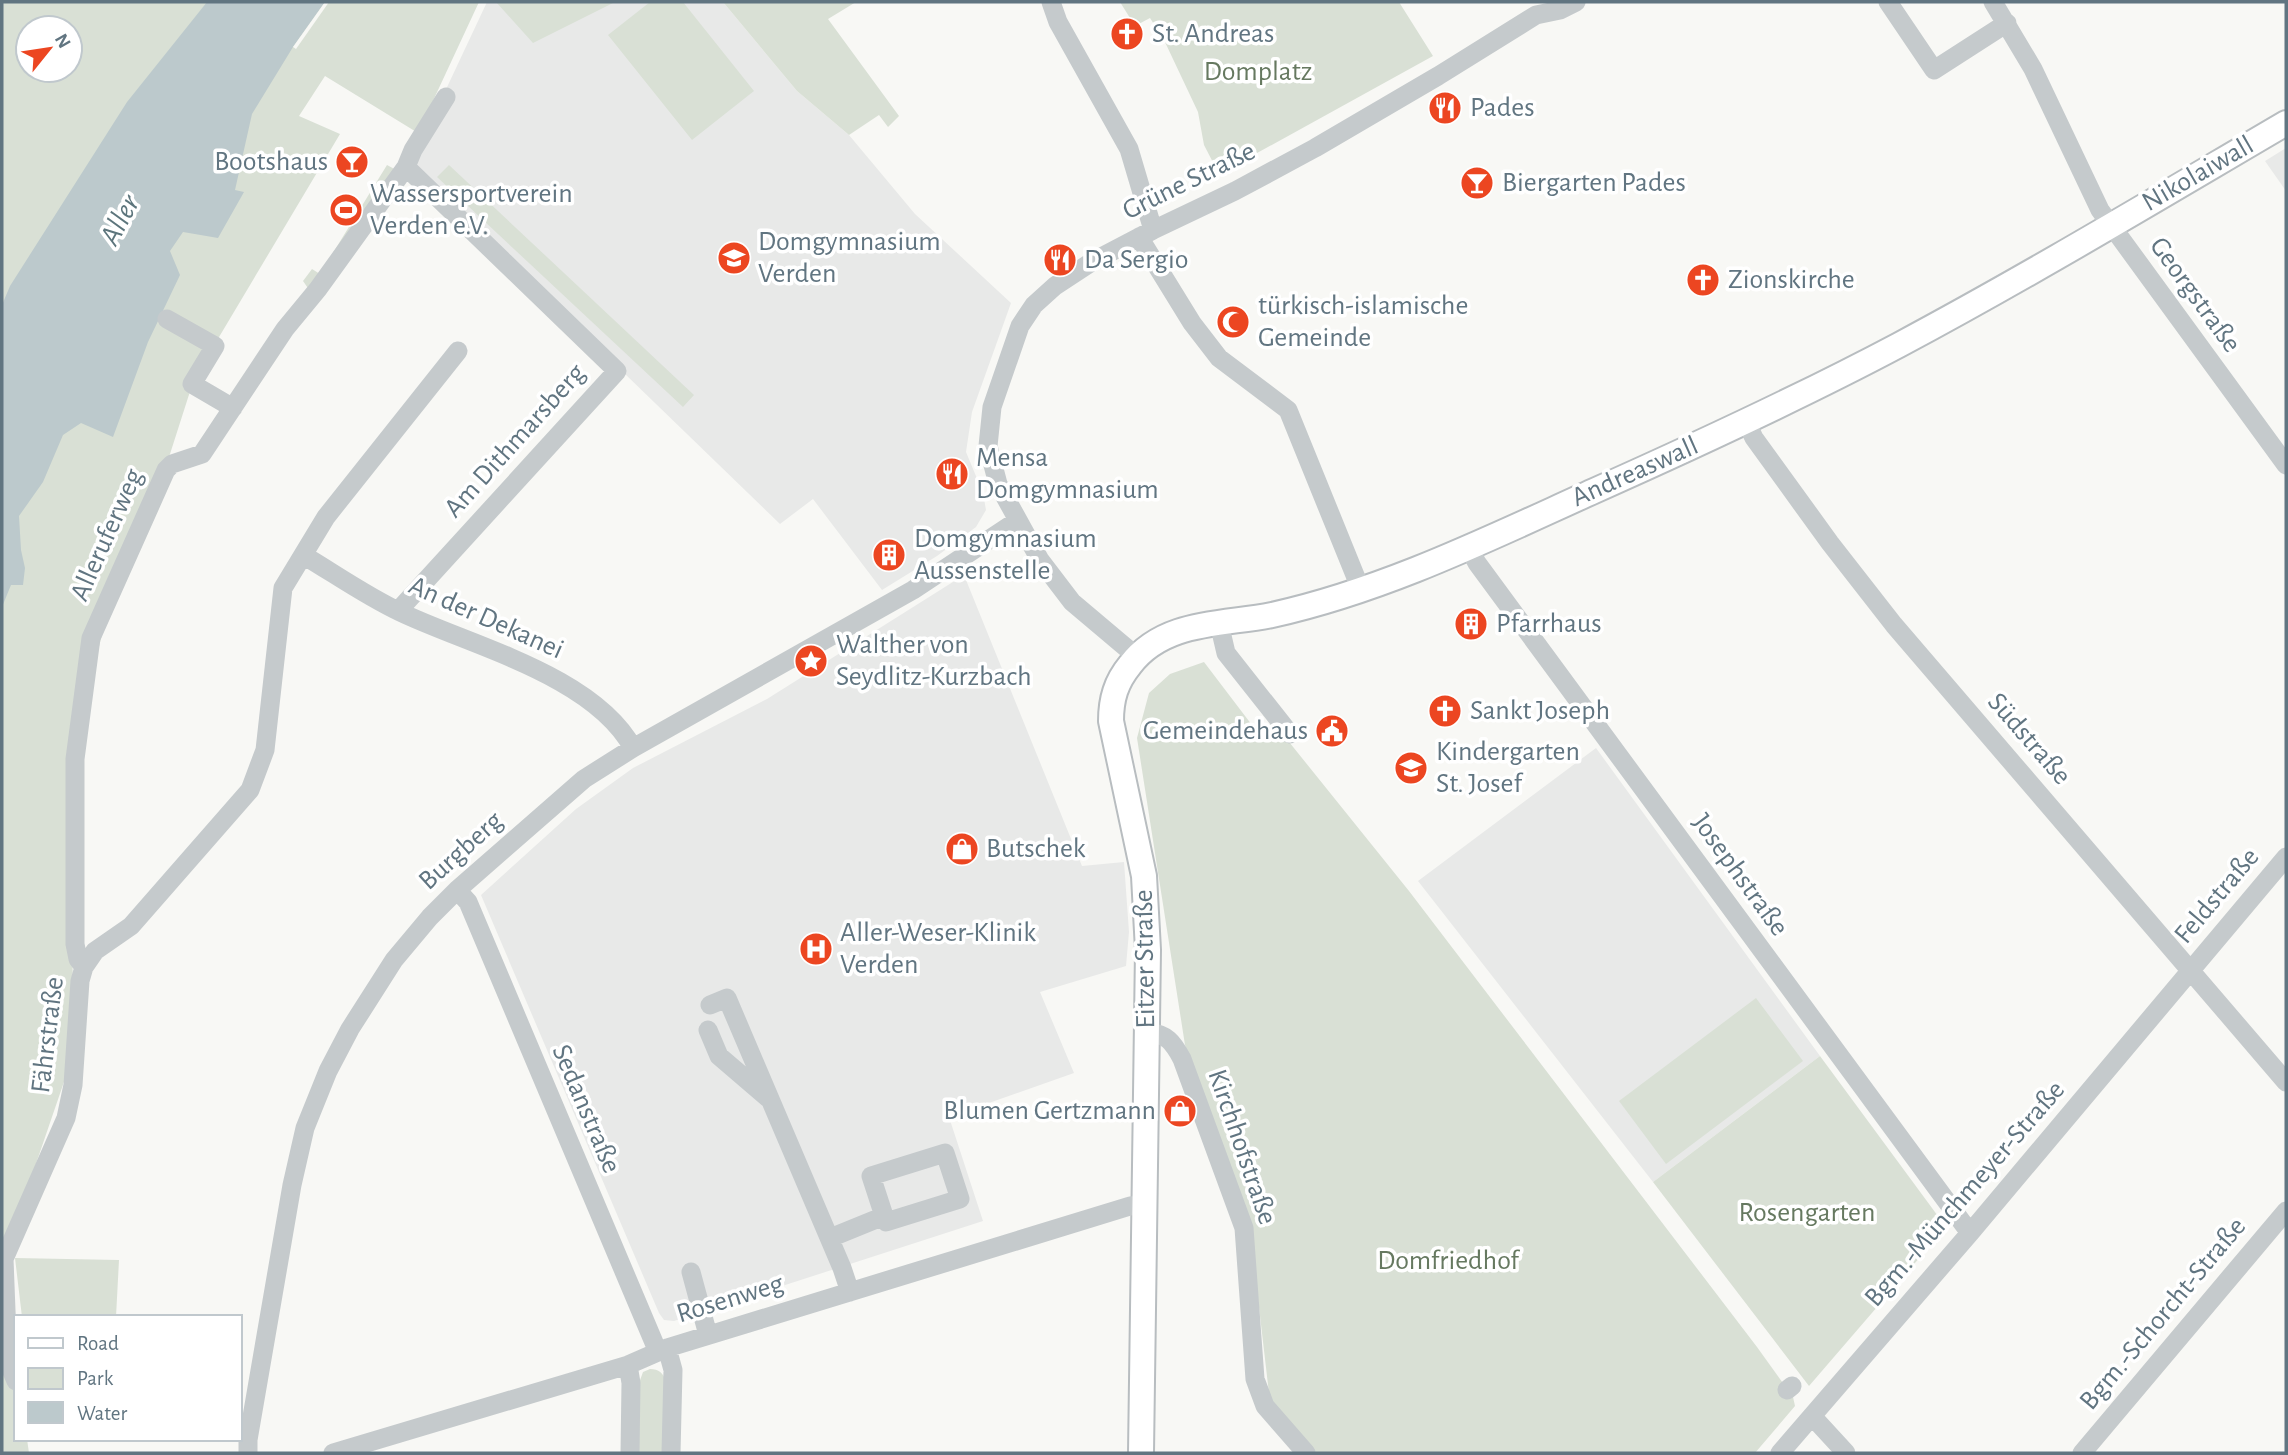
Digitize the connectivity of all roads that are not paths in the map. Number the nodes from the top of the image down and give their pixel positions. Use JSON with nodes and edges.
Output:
{"nodes":[{"id":1,"x":1051,"y":2,"type":"edge"},
{"id":2,"x":1576,"y":2,"type":"edge"},
{"id":3,"x":1888,"y":2,"type":"edge"},
{"id":4,"x":1993,"y":2,"type":"edge"},
{"id":5,"x":1540,"y":9,"type":"edge"},
{"id":6,"x":2007,"y":23,"type":"junction"},
{"id":7,"x":446,"y":97,"type":"dead end"},
{"id":8,"x":2286,"y":123,"type":"edge"},
{"id":9,"x":405,"y":167,"type":"junction"},
{"id":10,"x":2110,"y":225,"type":"junction"},
{"id":11,"x":1146,"y":233,"type":"junction"},
{"id":12,"x":167,"y":319,"type":"dead end"},
{"id":13,"x":458,"y":351,"type":"dead end"},
{"id":14,"x":233,"y":408,"type":"junction"},
{"id":15,"x":1746,"y":421,"type":"junction"},
{"id":16,"x":2286,"y":465,"type":"edge"},
{"id":17,"x":1017,"y":521,"type":"junction"},
{"id":18,"x":1469,"y":548,"type":"junction"},
{"id":19,"x":303,"y":555,"type":"junction"},
{"id":20,"x":1361,"y":590,"type":"junction"},
{"id":21,"x":398,"y":611,"type":"junction"},
{"id":22,"x":1219,"y":623,"type":"junction"},
{"id":23,"x":1136,"y":656,"type":"junction"},
{"id":24,"x":1290,"y":734,"type":"dead end"},
{"id":25,"x":633,"y":748,"type":"junction"},
{"id":26,"x":2286,"y":857,"type":"edge"},
{"id":27,"x":457,"y":890,"type":"junction"},
{"id":28,"x":84,"y":967,"type":"junction"},
{"id":29,"x":2192,"y":971,"type":"junction"},
{"id":30,"x":710,"y":1005,"type":"dead end"},
{"id":31,"x":708,"y":1030,"type":"dead end"},
{"id":32,"x":1147,"y":1032,"type":"junction"},
{"id":33,"x":2286,"y":1082,"type":"edge"},
{"id":34,"x":771,"y":1101,"type":"junction"},
{"id":35,"x":1144,"y":1205,"type":"junction"},
{"id":36,"x":2286,"y":1211,"type":"edge"},
{"id":37,"x":884,"y":1216,"type":"junction"},
{"id":38,"x":1970,"y":1233,"type":"junction"},
{"id":39,"x":830,"y":1238,"type":"junction"},
{"id":40,"x":691,"y":1272,"type":"dead end"},
{"id":41,"x":850,"y":1292,"type":"junction"},
{"id":42,"x":708,"y":1335,"type":"junction"},
{"id":43,"x":662,"y":1350,"type":"junction"},
{"id":44,"x":628,"y":1365,"type":"junction"},
{"id":45,"x":14,"y":1376,"type":"edge"},
{"id":46,"x":1812,"y":1416,"type":"junction"},
{"id":47,"x":248,"y":1453,"type":"edge"},
{"id":48,"x":333,"y":1453,"type":"edge"},
{"id":49,"x":630,"y":1453,"type":"edge"},
{"id":50,"x":671,"y":1453,"type":"edge"},
{"id":51,"x":1141,"y":1453,"type":"edge"},
{"id":52,"x":1306,"y":1453,"type":"edge"},
{"id":53,"x":1780,"y":1453,"type":"edge"},
{"id":54,"x":1846,"y":1453,"type":"edge"},
{"id":55,"x":2082,"y":1453,"type":"edge"}],
"edges":[{"from":1,"to":11,"type":"street"},
{"from":2,"to":5,"type":"street","name":"Grüne Straße"},
{"from":3,"to":6,"type":"street"},
{"from":4,"to":6,"type":"street","name":"Georgstraße"},
{"from":5,"to":11,"type":"street","name":"Grüne Straße"},
{"from":6,"to":10,"type":"street","name":"Georgstraße"},
{"from":7,"to":9,"type":"street","name":"Alleruferweg"},
{"from":8,"to":10,"type":"main road","name":"Nikolaiwall"},
{"from":9,"to":14,"type":"street","name":"Alleruferweg"},
{"from":9,"to":21,"type":"street","name":"Am Dithmarsberg"},
{"from":10,"to":15,"type":"main road","name":"Andreaswall"},
{"from":10,"to":16,"type":"street","name":"Georgstraße"},
{"from":11,"to":17,"type":"street","name":"Grüne Straße"},
{"from":11,"to":20,"type":"street"},
{"from":12,"to":14,"type":"street"},
{"from":13,"to":19,"type":"street"},
{"from":14,"to":28,"type":"street","name":"Alleruferweg"},
{"from":15,"to":18,"type":"main road","name":"Andreaswall"},
{"from":15,"to":29,"type":"street","name":"Südstraße"},
{"from":17,"to":23,"type":"street"},
{"from":17,"to":25,"type":"street","name":"Burgberg"},
{"from":18,"to":20,"type":"main road","name":"Andreaswall"},
{"from":18,"to":38,"type":"street","name":"Josephstraße"},
{"from":19,"to":21,"type":"street","name":"An der Dekanei"},
{"from":19,"to":28,"type":"street","name":"Fährstraße"},
{"from":20,"to":22,"type":"main road","name":"Andreaswall"},
{"from":21,"to":25,"type":"street","name":"An der Dekanei"},
{"from":22,"to":23,"type":"main road","name":"Andreaswall"},
{"from":22,"to":24,"type":"street"},
{"from":23,"to":32,"type":"main road","name":"Eitzer Straße"},
{"from":25,"to":27,"type":"street","name":"Burgberg"},
{"from":26,"to":29,"type":"street","name":"Feldstraße"},
{"from":27,"to":43,"type":"street","name":"Sedanstraße"},
{"from":27,"to":47,"type":"street","name":"Burgberg"},
{"from":28,"to":45,"type":"street","name":"Fährstraße"},
{"from":29,"to":33,"type":"street","name":"Südstraße"},
{"from":29,"to":38,"type":"street","name":"Bgm.-Münchmeyer-Straße"},
{"from":30,"to":34,"type":"street"},
{"from":31,"to":34,"type":"street"},
{"from":32,"to":35,"type":"main road","name":"Eitzer Straße"},
{"from":32,"to":52,"type":"street","name":"Kirchhofstraße"},
{"from":34,"to":39,"type":"street"},
{"from":35,"to":41,"type":"street","name":"Rosenweg"},
{"from":35,"to":51,"type":"main road","name":"Eitzer Straße"},
{"from":36,"to":55,"type":"street","name":"Bgm.-Schorcht-Straße"},
{"from":37,"to":37,"type":"street"},
{"from":37,"to":39,"type":"street"},
{"from":38,"to":46,"type":"street","name":"Bgm.-Münchmeyer-Straße"},
{"from":39,"to":41,"type":"street"},
{"from":40,"to":42,"type":"street"},
{"from":41,"to":42,"type":"street","name":"Rosenweg"},
{"from":42,"to":43,"type":"street","name":"Rosenweg"},
{"from":43,"to":44,"type":"street","name":"Rosenweg"},
{"from":43,"to":50,"type":"street","name":"Sedanstraße"},
{"from":44,"to":48,"type":"street","name":"Rosenweg"},
{"from":44,"to":49,"type":"street"},
{"from":46,"to":53,"type":"street","name":"Bgm.-Münchmeyer-Straße"},
{"from":46,"to":54,"type":"street"}]}
